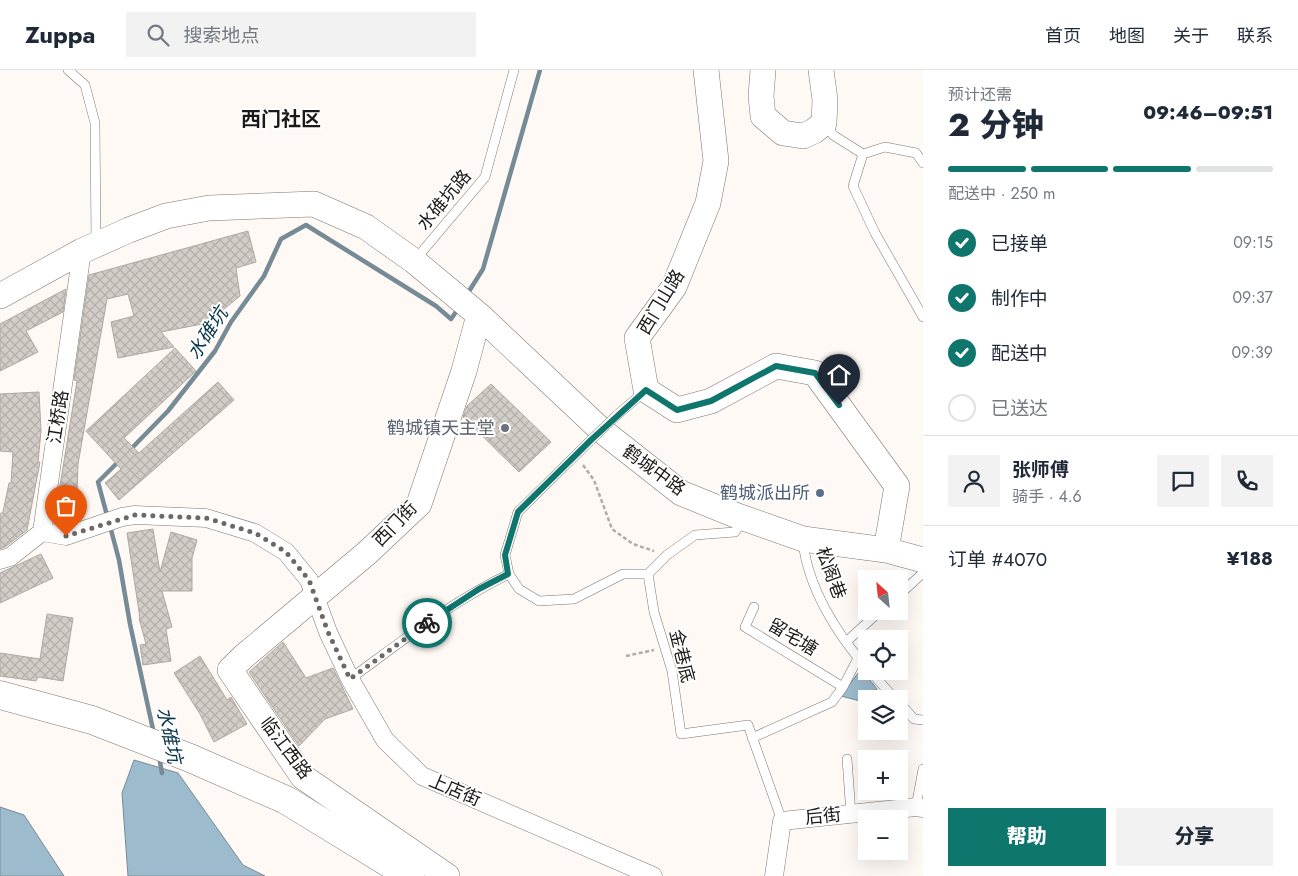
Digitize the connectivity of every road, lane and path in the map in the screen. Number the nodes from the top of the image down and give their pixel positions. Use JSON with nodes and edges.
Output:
{"nodes":[{"id":1,"x":68,"y":70,"type":"edge"},
{"id":2,"x":514,"y":70,"type":"edge"},
{"id":3,"x":706,"y":70,"type":"edge"},
{"id":4,"x":763,"y":70,"type":"edge"},
{"id":5,"x":822,"y":70,"type":"edge"},
{"id":6,"x":824,"y":123,"type":"junction"},
{"id":7,"x":863,"y":154,"type":"junction"},
{"id":8,"x":923,"y":163,"type":"edge"},
{"id":9,"x":89,"y":248,"type":"junction"},
{"id":10,"x":414,"y":261,"type":"junction"},
{"id":11,"x":0,"y":296,"type":"edge"},
{"id":12,"x":468,"y":306,"type":"junction"},
{"id":13,"x":923,"y":317,"type":"edge"},
{"id":14,"x":646,"y":390,"type":"junction"},
{"id":15,"x":576,"y":455,"type":"junction"},
{"id":16,"x":743,"y":518,"type":"junction"},
{"id":17,"x":42,"y":532,"type":"junction"},
{"id":18,"x":803,"y":539,"type":"junction"},
{"id":19,"x":886,"y":550,"type":"junction"},
{"id":20,"x":667,"y":556,"type":"junction"},
{"id":21,"x":0,"y":560,"type":"edge"},
{"id":22,"x":923,"y":560,"type":"edge"},
{"id":23,"x":923,"y":573,"type":"edge"},
{"id":24,"x":508,"y":574,"type":"junction"},
{"id":25,"x":648,"y":574,"type":"junction"},
{"id":26,"x":908,"y":587,"type":"edge"},
{"id":27,"x":315,"y":597,"type":"junction"},
{"id":28,"x":754,"y":608,"type":"dead end"},
{"id":29,"x":870,"y":620,"type":"edge"},
{"id":30,"x":846,"y":642,"type":"junction"},
{"id":31,"x":665,"y":647,"type":"junction"},
{"id":32,"x":626,"y":656,"type":"dead end"},
{"id":33,"x":858,"y":658,"type":"joint"},
{"id":34,"x":350,"y":679,"type":"junction"},
{"id":35,"x":878,"y":680,"type":"edge"},
{"id":36,"x":843,"y":687,"type":"junction"},
{"id":37,"x":888,"y":690,"type":"edge"},
{"id":38,"x":0,"y":695,"type":"edge"},
{"id":39,"x":908,"y":712,"type":"edge"},
{"id":40,"x":923,"y":720,"type":"edge"},
{"id":41,"x":752,"y":738,"type":"junction"},
{"id":42,"x":847,"y":758,"type":"dead end"},
{"id":43,"x":923,"y":768,"type":"edge"},
{"id":44,"x":919,"y":808,"type":"edge"},
{"id":45,"x":851,"y":814,"type":"junction"},
{"id":46,"x":782,"y":820,"type":"junction"},
{"id":47,"x":410,"y":876,"type":"edge"},
{"id":48,"x":447,"y":876,"type":"edge"},
{"id":49,"x":653,"y":876,"type":"edge"},
{"id":50,"x":774,"y":876,"type":"edge"}],
"edges":[{"from":1,"to":9,"type":"lane"},
{"from":2,"to":10,"type":"lane","name":"水碓坑路"},
{"from":3,"to":14,"type":"street","name":"西门山路"},
{"from":4,"to":6,"type":"street"},
{"from":5,"to":6,"type":"street"},
{"from":6,"to":7,"type":"lane"},
{"from":7,"to":8,"type":"lane"},
{"from":7,"to":13,"type":"lane"},
{"from":9,"to":10,"type":"street","name":"鹤城中路"},
{"from":9,"to":11,"type":"street","name":"鹤城中路"},
{"from":9,"to":17,"type":"street","name":"江桥路"},
{"from":10,"to":12,"type":"street","name":"鹤城中路"},
{"from":12,"to":16,"type":"street","name":"鹤城中路"},
{"from":12,"to":27,"type":"street","name":"西门街"},
{"from":14,"to":15,"type":"lane","bridge":true},
{"from":14,"to":19,"type":"street"},
{"from":15,"to":20,"type":"path"},
{"from":15,"to":24,"type":"lane"},
{"from":16,"to":18,"type":"street","name":"鹤城中路"},
{"from":16,"to":20,"type":"lane"},
{"from":17,"to":21,"type":"street"},
{"from":17,"to":27,"type":"street","name":"上店街"},
{"from":18,"to":19,"type":"street","name":"鹤城中路"},
{"from":18,"to":30,"type":"lane","name":"松阁巷"},
{"from":19,"to":22,"type":"street","name":"鹤城中路"},
{"from":20,"to":25,"type":"lane"},
{"from":23,"to":26,"type":"lane"},
{"from":24,"to":25,"type":"lane"},
{"from":24,"to":34,"type":"lane"},
{"from":25,"to":31,"type":"lane","name":"金巷底"},
{"from":27,"to":34,"type":"street","name":"上店街"},
{"from":27,"to":48,"type":"street","name":"临江西路"},
{"from":28,"to":36,"type":"lane","name":"留宅塘"},
{"from":29,"to":30,"type":"lane"},
{"from":30,"to":33,"type":"lane","name":"松阁巷"},
{"from":31,"to":32,"type":"path"},
{"from":31,"to":41,"type":"lane","name":"金巷底"},
{"from":33,"to":36,"type":"lane"},
{"from":34,"to":49,"type":"street","name":"上店街"},
{"from":35,"to":37,"type":"lane"},
{"from":36,"to":41,"type":"lane"},
{"from":38,"to":47,"type":"main road"},
{"from":39,"to":40,"type":"lane"},
{"from":41,"to":46,"type":"lane"},
{"from":42,"to":45,"type":"lane"},
{"from":43,"to":44,"type":"lane"},
{"from":44,"to":45,"type":"street","name":"后街"},
{"from":45,"to":46,"type":"street","name":"后街"},
{"from":46,"to":50,"type":"street"}]}
